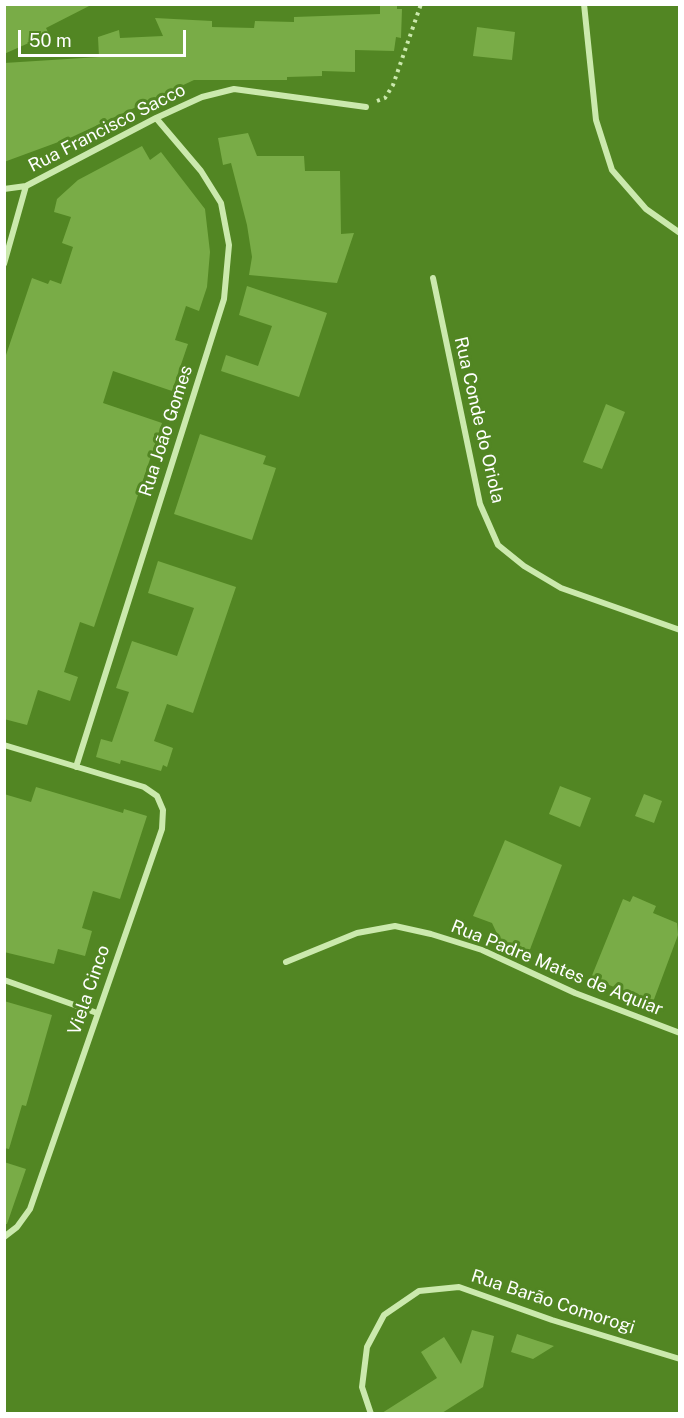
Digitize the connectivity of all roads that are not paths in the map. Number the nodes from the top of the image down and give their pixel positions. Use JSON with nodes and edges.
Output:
{"nodes":[{"id":1,"x":584,"y":4,"type":"edge"},
{"id":2,"x":366,"y":107,"type":"road end"},
{"id":3,"x":156,"y":118,"type":"junction"},
{"id":4,"x":26,"y":186,"type":"junction"},
{"id":5,"x":4,"y":189,"type":"edge"},
{"id":6,"x":680,"y":233,"type":"edge"},
{"id":7,"x":4,"y":264,"type":"edge"},
{"id":8,"x":433,"y":278,"type":"dead end"},
{"id":9,"x":680,"y":630,"type":"edge"},
{"id":10,"x":4,"y":745,"type":"edge"},
{"id":11,"x":76,"y":767,"type":"junction"},
{"id":12,"x":286,"y":962,"type":"dead end"},
{"id":13,"x":4,"y":980,"type":"edge"},
{"id":14,"x":97,"y":1013,"type":"junction"},
{"id":15,"x":680,"y":1033,"type":"edge"},
{"id":16,"x":4,"y":1237,"type":"edge"},
{"id":17,"x":680,"y":1359,"type":"edge"},
{"id":18,"x":371,"y":1413,"type":"edge"}],
"edges":[{"from":1,"to":6,"type":"street"},
{"from":2,"to":3,"type":"street","name":"Rua Francisco Sacco"},
{"from":3,"to":4,"type":"street","name":"Rua Francisco Sacco"},
{"from":3,"to":11,"type":"street","name":"Rua João Gomes"},
{"from":4,"to":5,"type":"street","name":"Rua Francisco Sacco"},
{"from":4,"to":7,"type":"street"},
{"from":8,"to":9,"type":"street","name":"Rua Conde do Oriola"},
{"from":10,"to":11,"type":"street"},
{"from":11,"to":14,"type":"street","name":"Viela Cinco"},
{"from":12,"to":15,"type":"street","name":"Rua Padre Mates de Aquiar"},
{"from":13,"to":14,"type":"street"},
{"from":14,"to":16,"type":"street","name":"Viela Cinco"},
{"from":17,"to":18,"type":"street","name":"Rua Barão Comorogi"}]}
